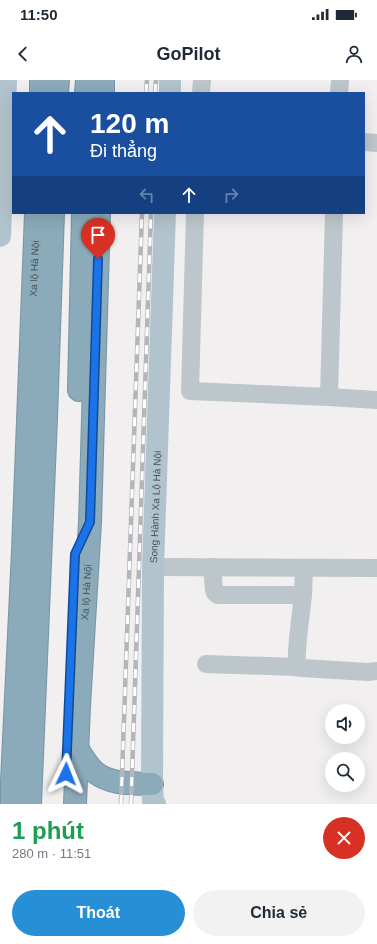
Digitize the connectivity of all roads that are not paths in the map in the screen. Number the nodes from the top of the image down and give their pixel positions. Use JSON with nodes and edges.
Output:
{"nodes":[{"id":1,"x":6,"y":80,"type":"edge"},
{"id":2,"x":41,"y":80,"type":"edge"},
{"id":3,"x":58,"y":80,"type":"edge"},
{"id":4,"x":87,"y":80,"type":"edge"},
{"id":5,"x":103,"y":80,"type":"edge"},
{"id":6,"x":170,"y":80,"type":"edge"},
{"id":7,"x":202,"y":80,"type":"edge"},
{"id":8,"x":340,"y":80,"type":"edge"},
{"id":9,"x":41,"y":92,"type":"edge"},
{"id":10,"x":57,"y":92,"type":"edge"},
{"id":11,"x":86,"y":92,"type":"edge"},
{"id":12,"x":103,"y":92,"type":"edge"},
{"id":13,"x":170,"y":92,"type":"edge"},
{"id":14,"x":201,"y":92,"type":"edge"},
{"id":15,"x":339,"y":92,"type":"edge"},
{"id":16,"x":365,"y":142,"type":"edge"},
{"id":17,"x":377,"y":143,"type":"edge"},
{"id":18,"x":36,"y":214,"type":"edge"},
{"id":19,"x":53,"y":214,"type":"edge"},
{"id":20,"x":83,"y":214,"type":"edge"},
{"id":21,"x":100,"y":214,"type":"edge"},
{"id":22,"x":165,"y":214,"type":"edge"},
{"id":23,"x":195,"y":214,"type":"edge"},
{"id":24,"x":334,"y":214,"type":"edge"},
{"id":25,"x":0,"y":236,"type":"edge"},
{"id":26,"x":329,"y":397,"type":"junction"},
{"id":27,"x":377,"y":400,"type":"edge"},
{"id":28,"x":90,"y":522,"type":"junction"},
{"id":29,"x":75,"y":554,"type":"junction"},
{"id":30,"x":153,"y":567,"type":"junction"},
{"id":31,"x":212,"y":567,"type":"junction"},
{"id":32,"x":304,"y":568,"type":"junction"},
{"id":33,"x":377,"y":568,"type":"edge"},
{"id":34,"x":303,"y":595,"type":"junction"},
{"id":35,"x":206,"y":664,"type":"dead end"},
{"id":36,"x":296,"y":667,"type":"junction"},
{"id":37,"x":377,"y":671,"type":"edge"},
{"id":38,"x":69,"y":686,"type":"junction"},
{"id":39,"x":79,"y":706,"type":"junction"},
{"id":40,"x":76,"y":748,"type":"junction"},
{"id":41,"x":152,"y":798,"type":"edge"},
{"id":42,"x":12,"y":804,"type":"edge"},
{"id":43,"x":30,"y":804,"type":"edge"},
{"id":44,"x":65,"y":804,"type":"edge"},
{"id":45,"x":75,"y":804,"type":"edge"}],
"edges":[{"from":1,"to":25,"type":"main road"},
{"from":2,"to":9,"type":"highway"},
{"from":3,"to":10,"type":"highway"},
{"from":4,"to":11,"type":"highway"},
{"from":5,"to":12,"type":"highway"},
{"from":6,"to":13,"type":"main road"},
{"from":7,"to":14,"type":"street"},
{"from":8,"to":15,"type":"street"},
{"from":16,"to":17,"type":"street"},
{"from":18,"to":42,"type":"highway","name":"Xa lộ Hà Nội"},
{"from":19,"to":43,"type":"highway","name":"Xa lộ Hà Nội"},
{"from":20,"to":29,"type":"highway","name":"Xa lộ Hà Nội"},
{"from":21,"to":28,"type":"highway","name":"Xa lộ Hà Nội"},
{"from":22,"to":30,"type":"main road","name":"Song Hành Xa Lộ Hà Nội"},
{"from":23,"to":26,"type":"street"},
{"from":24,"to":26,"type":"street"},
{"from":26,"to":27,"type":"street"},
{"from":28,"to":29,"type":"highway"},
{"from":28,"to":39,"type":"highway","name":"Xa lộ Hà Nội"},
{"from":29,"to":38,"type":"highway","name":"Xa lộ Hà Nội"},
{"from":30,"to":31,"type":"street"},
{"from":30,"to":41,"type":"main road","name":"Song Hành Xa Lộ Hà Nội"},
{"from":31,"to":32,"type":"street"},
{"from":31,"to":34,"type":"street"},
{"from":32,"to":33,"type":"street"},
{"from":32,"to":34,"type":"street"},
{"from":34,"to":36,"type":"street"},
{"from":35,"to":36,"type":"street"},
{"from":36,"to":37,"type":"street"},
{"from":38,"to":39,"type":"highway"},
{"from":38,"to":44,"type":"highway","name":"Xa lộ Hà Nội"},
{"from":39,"to":40,"type":"highway","name":"Xa lộ Hà Nội"},
{"from":40,"to":41,"type":"highway"},
{"from":40,"to":45,"type":"highway","name":"Xa lộ Hà Nội"}]}
